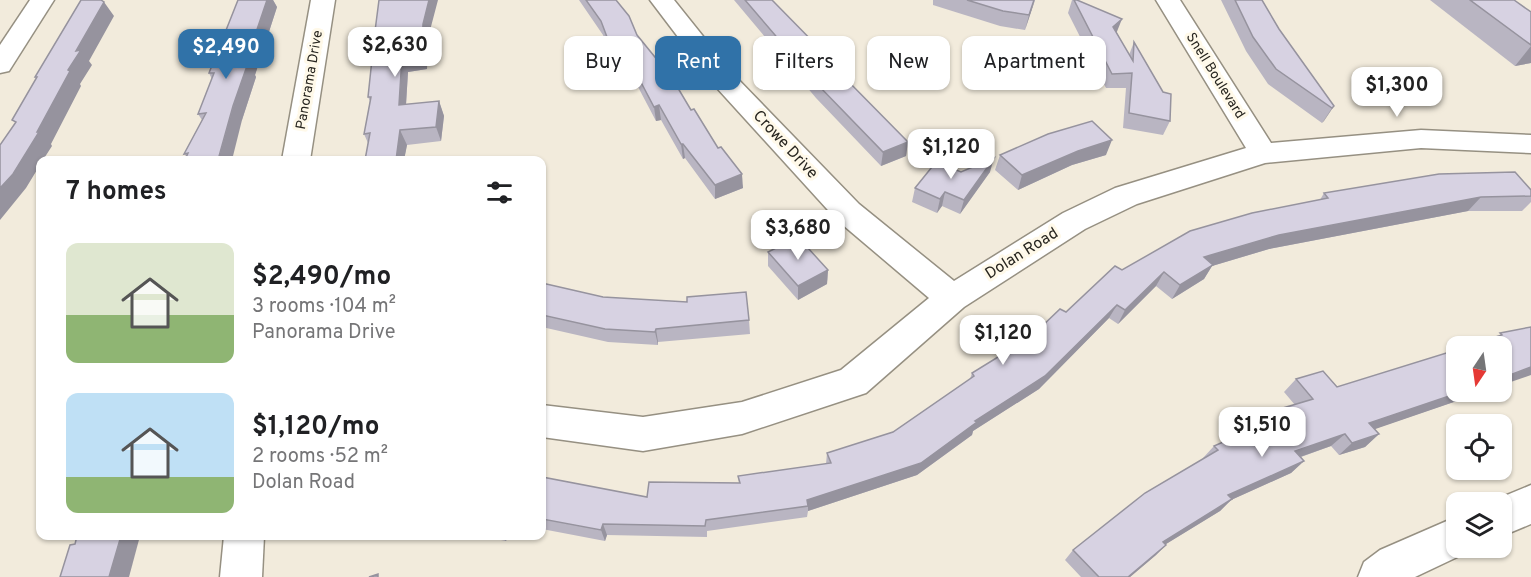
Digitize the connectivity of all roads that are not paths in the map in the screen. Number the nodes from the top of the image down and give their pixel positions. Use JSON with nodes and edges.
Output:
{"nodes":[{"id":1,"x":42,"y":0,"type":"edge"},
{"id":2,"x":323,"y":0,"type":"edge"},
{"id":3,"x":663,"y":0,"type":"edge"},
{"id":4,"x":1168,"y":0,"type":"edge"},
{"id":5,"x":0,"y":65,"type":"edge"},
{"id":6,"x":1531,"y":144,"type":"edge"},
{"id":7,"x":1263,"y":153,"type":"junction"},
{"id":8,"x":297,"y":156,"type":"edge"},
{"id":9,"x":952,"y":298,"type":"junction"},
{"id":10,"x":546,"y":422,"type":"edge"},
{"id":11,"x":1531,"y":504,"type":"edge"},
{"id":12,"x":1512,"y":513,"type":"edge"},
{"id":13,"x":244,"y":540,"type":"edge"},
{"id":14,"x":1446,"y":542,"type":"edge"},
{"id":15,"x":241,"y":577,"type":"edge"},
{"id":16,"x":1379,"y":577,"type":"edge"}],
"edges":[{"from":1,"to":5,"type":"street"},
{"from":2,"to":8,"type":"street","name":"Panorama Drive"},
{"from":3,"to":9,"type":"street","name":"Crowe Drive"},
{"from":4,"to":7,"type":"street","name":"Snell Boulevard"},
{"from":6,"to":7,"type":"street","name":"Dolan Road"},
{"from":7,"to":9,"type":"street","name":"Dolan Road"},
{"from":9,"to":10,"type":"street","name":"Dolan Road"},
{"from":11,"to":12,"type":"street"},
{"from":13,"to":15,"type":"street"},
{"from":14,"to":16,"type":"street"}]}
